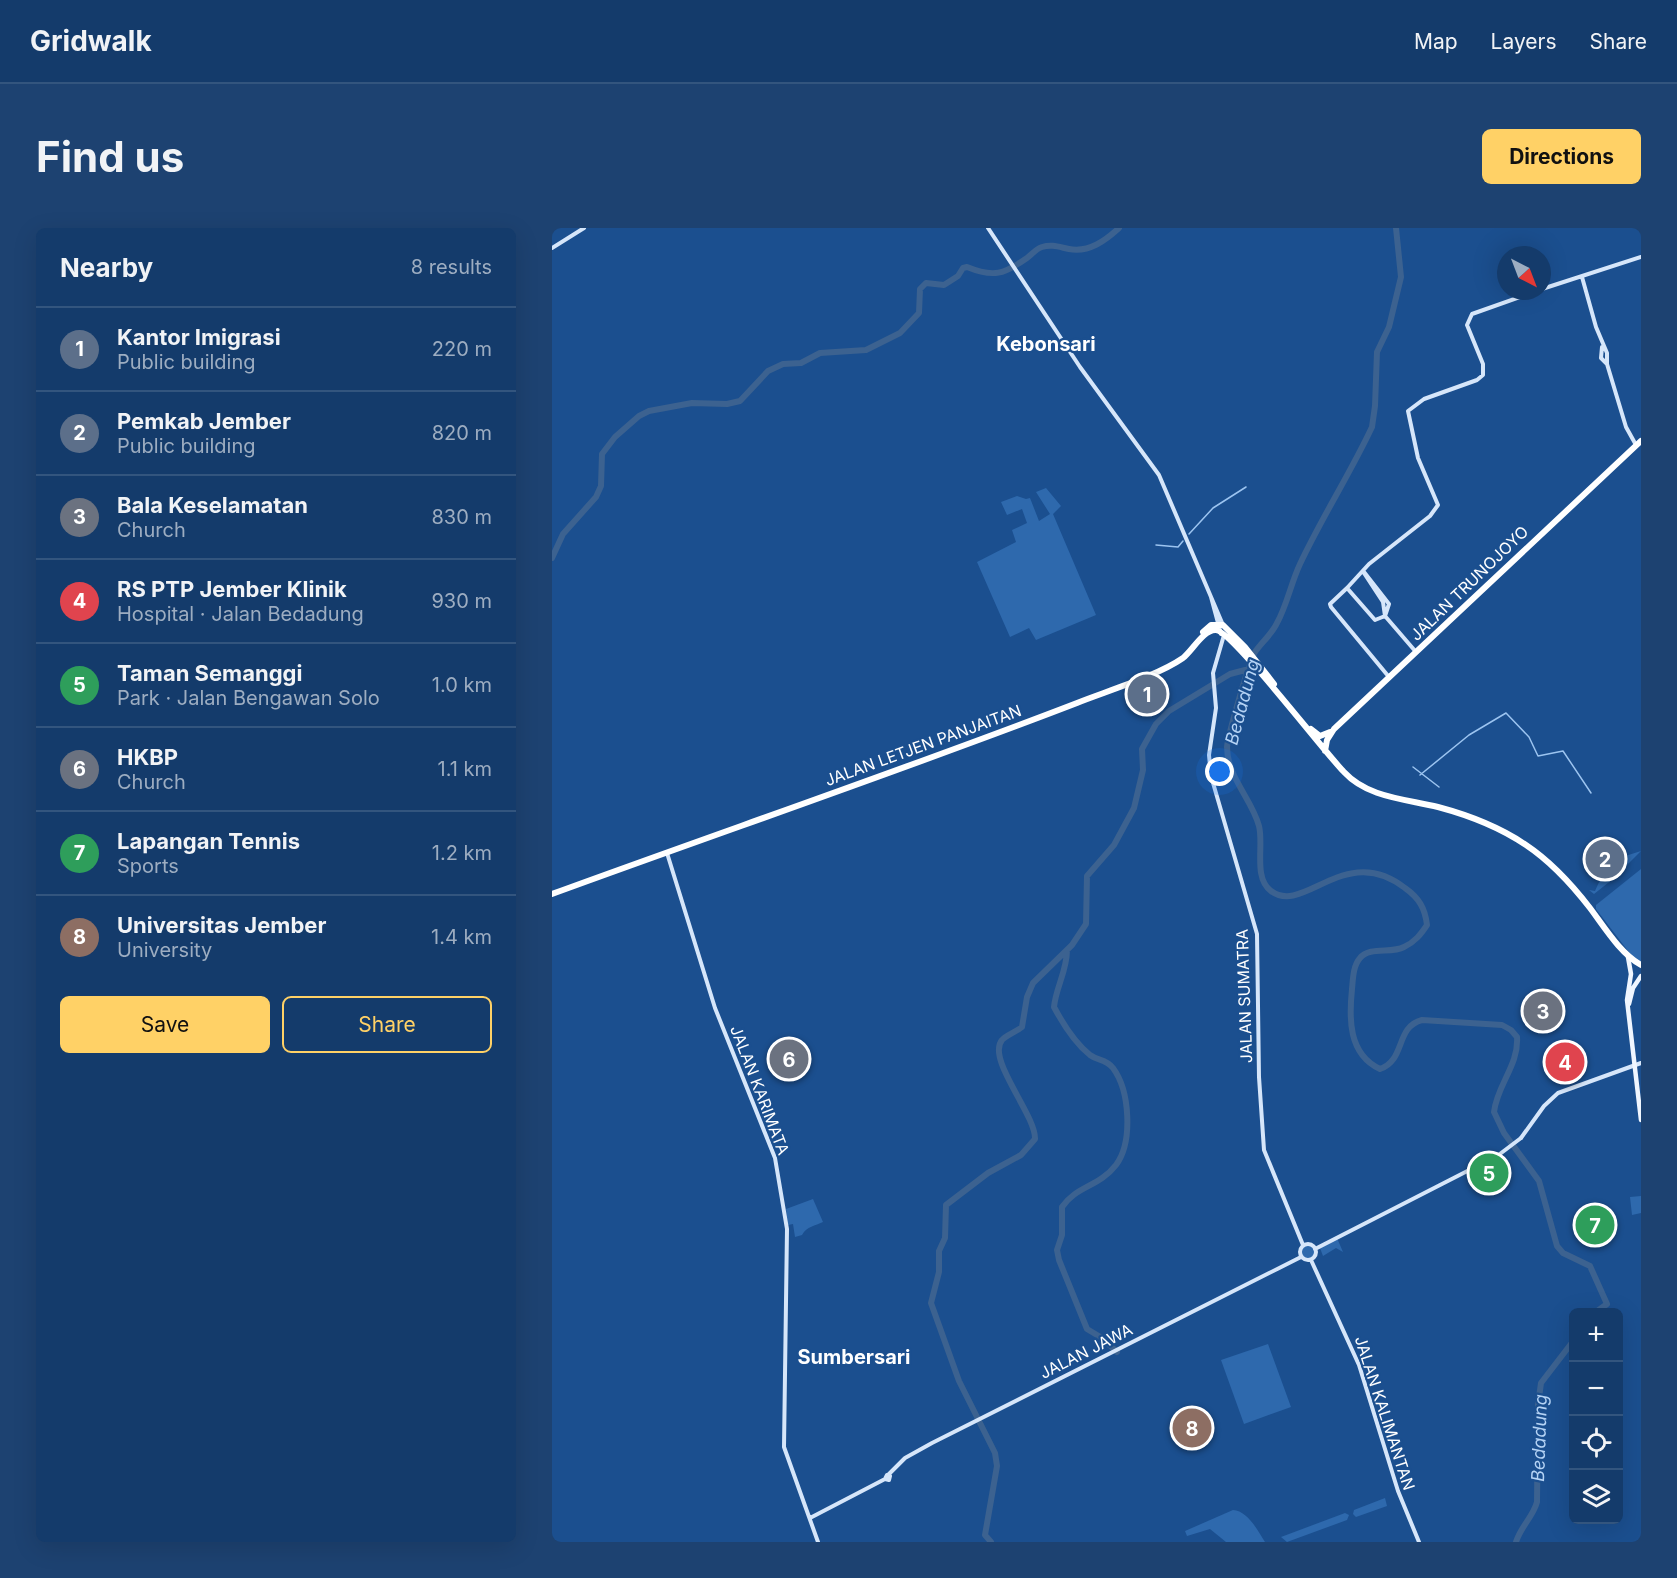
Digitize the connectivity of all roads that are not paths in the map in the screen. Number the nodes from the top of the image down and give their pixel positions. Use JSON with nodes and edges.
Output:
{"nodes":[{"id":1,"x":584,"y":228,"type":"edge"},
{"id":2,"x":988,"y":228,"type":"edge"},
{"id":3,"x":552,"y":248,"type":"edge"},
{"id":4,"x":1641,"y":257,"type":"edge"},
{"id":5,"x":1580,"y":278,"type":"junction"},
{"id":6,"x":1551,"y":287,"type":"edge"},
{"id":7,"x":1512,"y":300,"type":"edge"},
{"id":8,"x":1639,"y":443,"type":"edge"},
{"id":9,"x":1364,"y":572,"type":"junction"},
{"id":10,"x":1347,"y":588,"type":"junction"},
{"id":11,"x":1385,"y":616,"type":"junction"},
{"id":12,"x":1222,"y":630,"type":"junction"},
{"id":13,"x":1416,"y":653,"type":"junction"},
{"id":14,"x":1185,"y":657,"type":"junction"},
{"id":15,"x":1266,"y":677,"type":"junction"},
{"id":16,"x":1389,"y":678,"type":"junction"},
{"id":17,"x":1334,"y":729,"type":"junction"},
{"id":18,"x":1325,"y":751,"type":"junction"},
{"id":19,"x":667,"y":853,"type":"junction"},
{"id":20,"x":552,"y":894,"type":"edge"},
{"id":21,"x":1627,"y":955,"type":"junction"},
{"id":22,"x":1641,"y":966,"type":"edge"},
{"id":23,"x":1641,"y":976,"type":"edge"},
{"id":24,"x":1628,"y":1009,"type":"junction"},
{"id":25,"x":1641,"y":1063,"type":"edge"},
{"id":26,"x":1635,"y":1064,"type":"junction"},
{"id":27,"x":1641,"y":1120,"type":"edge"},
{"id":28,"x":1303,"y":1245,"type":"junction"},
{"id":29,"x":1315,"y":1249,"type":"junction"},
{"id":30,"x":1301,"y":1257,"type":"junction"},
{"id":31,"x":1311,"y":1260,"type":"junction"},
{"id":32,"x":810,"y":1518,"type":"junction"},
{"id":33,"x":818,"y":1542,"type":"edge"},
{"id":34,"x":1419,"y":1542,"type":"edge"}],
"edges":[{"from":1,"to":3,"type":"main road"},
{"from":2,"to":12,"type":"main road"},
{"from":4,"to":5,"type":"main road"},
{"from":5,"to":6,"type":"main road"},
{"from":5,"to":8,"type":"main road"},
{"from":7,"to":9,"type":"main road"},
{"from":8,"to":13,"type":"highway","name":"JALAN TRUNOJOYO"},
{"from":9,"to":10,"type":"main road"},
{"from":9,"to":11,"type":"main road"},
{"from":10,"to":11,"type":"main road"},
{"from":10,"to":16,"type":"main road"},
{"from":11,"to":13,"type":"main road"},
{"from":12,"to":14,"type":"highway"},
{"from":12,"to":14,"type":"highway"},
{"from":12,"to":15,"type":"highway"},
{"from":12,"to":28,"type":"main road","name":"JALAN SUMATRA"},
{"from":13,"to":16,"type":"highway","name":"JALAN TRUNOJOYO"},
{"from":14,"to":19,"type":"highway","name":"JALAN LETJEN PANJAITAN"},
{"from":15,"to":17,"type":"highway"},
{"from":15,"to":18,"type":"highway"},
{"from":16,"to":17,"type":"highway","name":"JALAN TRUNOJOYO"},
{"from":17,"to":18,"type":"highway","name":"JALAN TRUNOJOYO"},
{"from":18,"to":21,"type":"highway"},
{"from":19,"to":20,"type":"highway","name":"JALAN LETJEN PANJAITAN"},
{"from":19,"to":32,"type":"main road","name":"JALAN KARIMATA"},
{"from":21,"to":22,"type":"highway"},
{"from":21,"to":24,"type":"main road"},
{"from":23,"to":24,"type":"main road"},
{"from":24,"to":26,"type":"main road"},
{"from":25,"to":26,"type":"main road"},
{"from":26,"to":27,"type":"main road"},
{"from":26,"to":29,"type":"main road","bridge":true},
{"from":28,"to":29,"type":"main road"},
{"from":28,"to":30,"type":"main road"},
{"from":29,"to":31,"type":"main road"},
{"from":30,"to":31,"type":"main road"},
{"from":30,"to":32,"type":"main road","name":"JALAN JAWA"},
{"from":31,"to":34,"type":"main road","name":"JALAN KALIMANTAN"},
{"from":32,"to":33,"type":"main road","name":"JALAN KARIMATA"}]}
